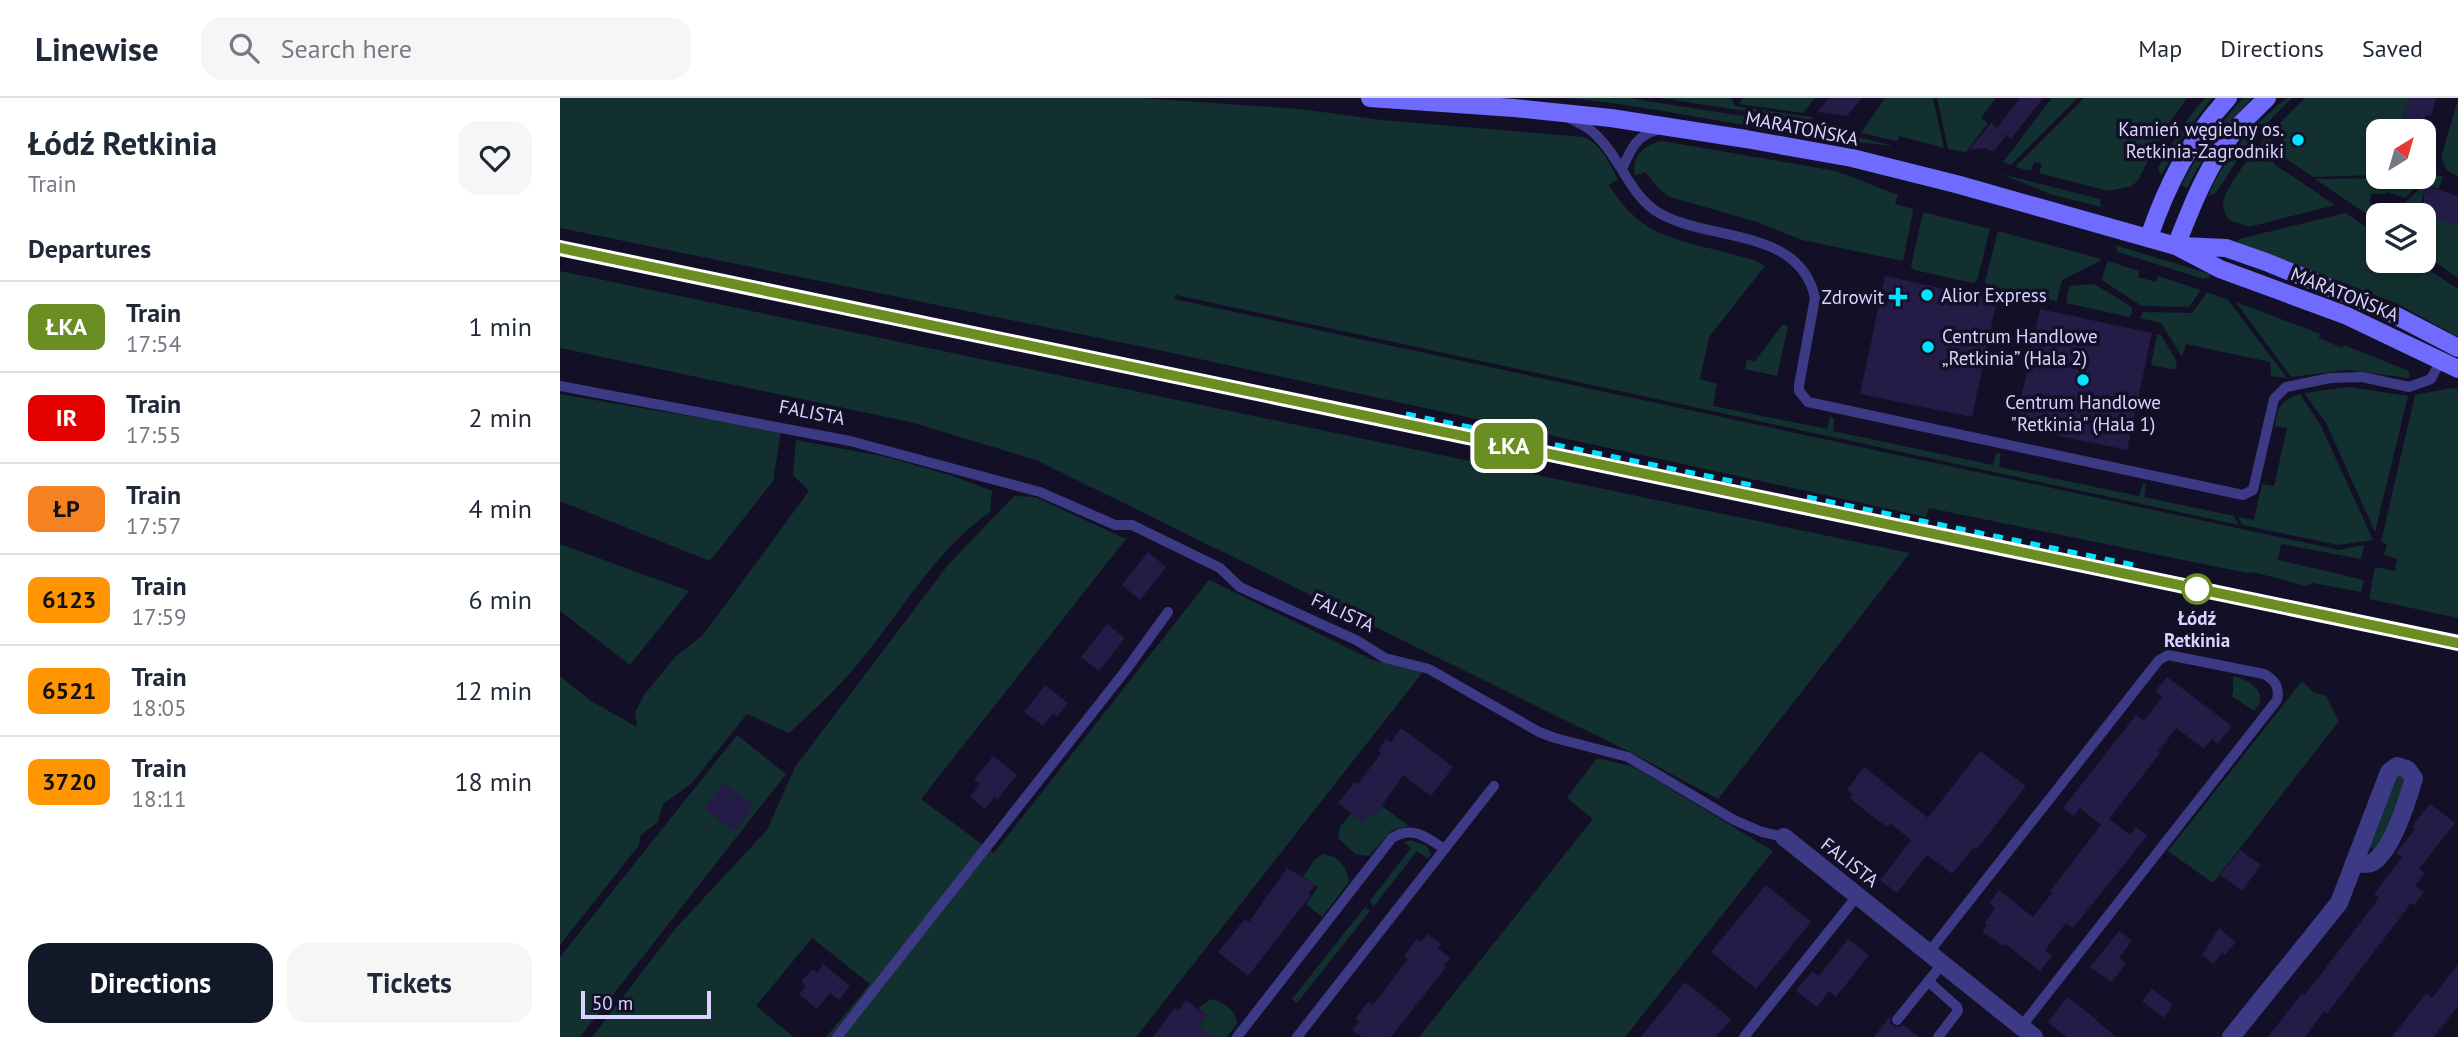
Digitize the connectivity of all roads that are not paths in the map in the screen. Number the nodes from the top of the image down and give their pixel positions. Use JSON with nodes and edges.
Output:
{"nodes":[{"id":1,"x":1370,"y":98,"type":"edge"},
{"id":2,"x":2228,"y":98,"type":"edge"},
{"id":3,"x":2267,"y":98,"type":"edge"},
{"id":4,"x":1556,"y":112,"type":"junction"},
{"id":5,"x":1668,"y":127,"type":"junction"},
{"id":6,"x":1622,"y":169,"type":"junction"},
{"id":7,"x":2149,"y":237,"type":"junction"},
{"id":8,"x":2176,"y":246,"type":"junction"},
{"id":9,"x":2458,"y":348,"type":"edge"},
{"id":10,"x":2441,"y":360,"type":"junction"},
{"id":11,"x":2458,"y":369,"type":"edge"},
{"id":12,"x":560,"y":386,"type":"edge"},
{"id":13,"x":1168,"y":612,"type":"dead end"},
{"id":14,"x":1494,"y":786,"type":"dead end"},
{"id":15,"x":1784,"y":837,"type":"joint"},
{"id":16,"x":1444,"y":849,"type":"junction"},
{"id":17,"x":2354,"y":862,"type":"junction"},
{"id":18,"x":1858,"y":895,"type":"junction"},
{"id":19,"x":1936,"y":957,"type":"junction"},
{"id":20,"x":1928,"y":981,"type":"junction"},
{"id":21,"x":1897,"y":1020,"type":"dead end"},
{"id":22,"x":2028,"y":1032,"type":"edge"},
{"id":23,"x":837,"y":1037,"type":"edge"},
{"id":24,"x":1237,"y":1037,"type":"edge"},
{"id":25,"x":1297,"y":1037,"type":"edge"},
{"id":26,"x":1744,"y":1037,"type":"edge"},
{"id":27,"x":1938,"y":1037,"type":"edge"},
{"id":28,"x":2231,"y":1037,"type":"edge"}],
"edges":[{"from":1,"to":4,"type":"main road","name":"MARATOŃSKA"},
{"from":2,"to":7,"type":"main road"},
{"from":3,"to":8,"type":"main road"},
{"from":4,"to":5,"type":"main road","name":"MARATOŃSKA"},
{"from":4,"to":6,"type":"lane"},
{"from":5,"to":6,"type":"lane"},
{"from":5,"to":7,"type":"main road","name":"MARATOŃSKA"},
{"from":6,"to":10,"type":"lane"},
{"from":7,"to":8,"type":"main road","name":"MARATOŃSKA"},
{"from":8,"to":9,"type":"main road","name":"MARATOŃSKA"},
{"from":8,"to":10,"type":"main road","name":"MARATOŃSKA"},
{"from":10,"to":11,"type":"main road","name":"MARATOŃSKA"},
{"from":12,"to":15,"type":"lane","name":"FALISTA"},
{"from":13,"to":23,"type":"lane"},
{"from":14,"to":16,"type":"lane"},
{"from":15,"to":18,"type":"street","name":"FALISTA"},
{"from":16,"to":24,"type":"lane"},
{"from":16,"to":25,"type":"lane"},
{"from":17,"to":17,"type":"street"},
{"from":17,"to":28,"type":"street"},
{"from":18,"to":19,"type":"street","name":"FALISTA"},
{"from":18,"to":26,"type":"lane"},
{"from":19,"to":20,"type":"lane"},
{"from":19,"to":22,"type":"street","name":"FALISTA"},
{"from":19,"to":22,"type":"lane"},
{"from":20,"to":21,"type":"lane"},
{"from":20,"to":27,"type":"lane"}]}
